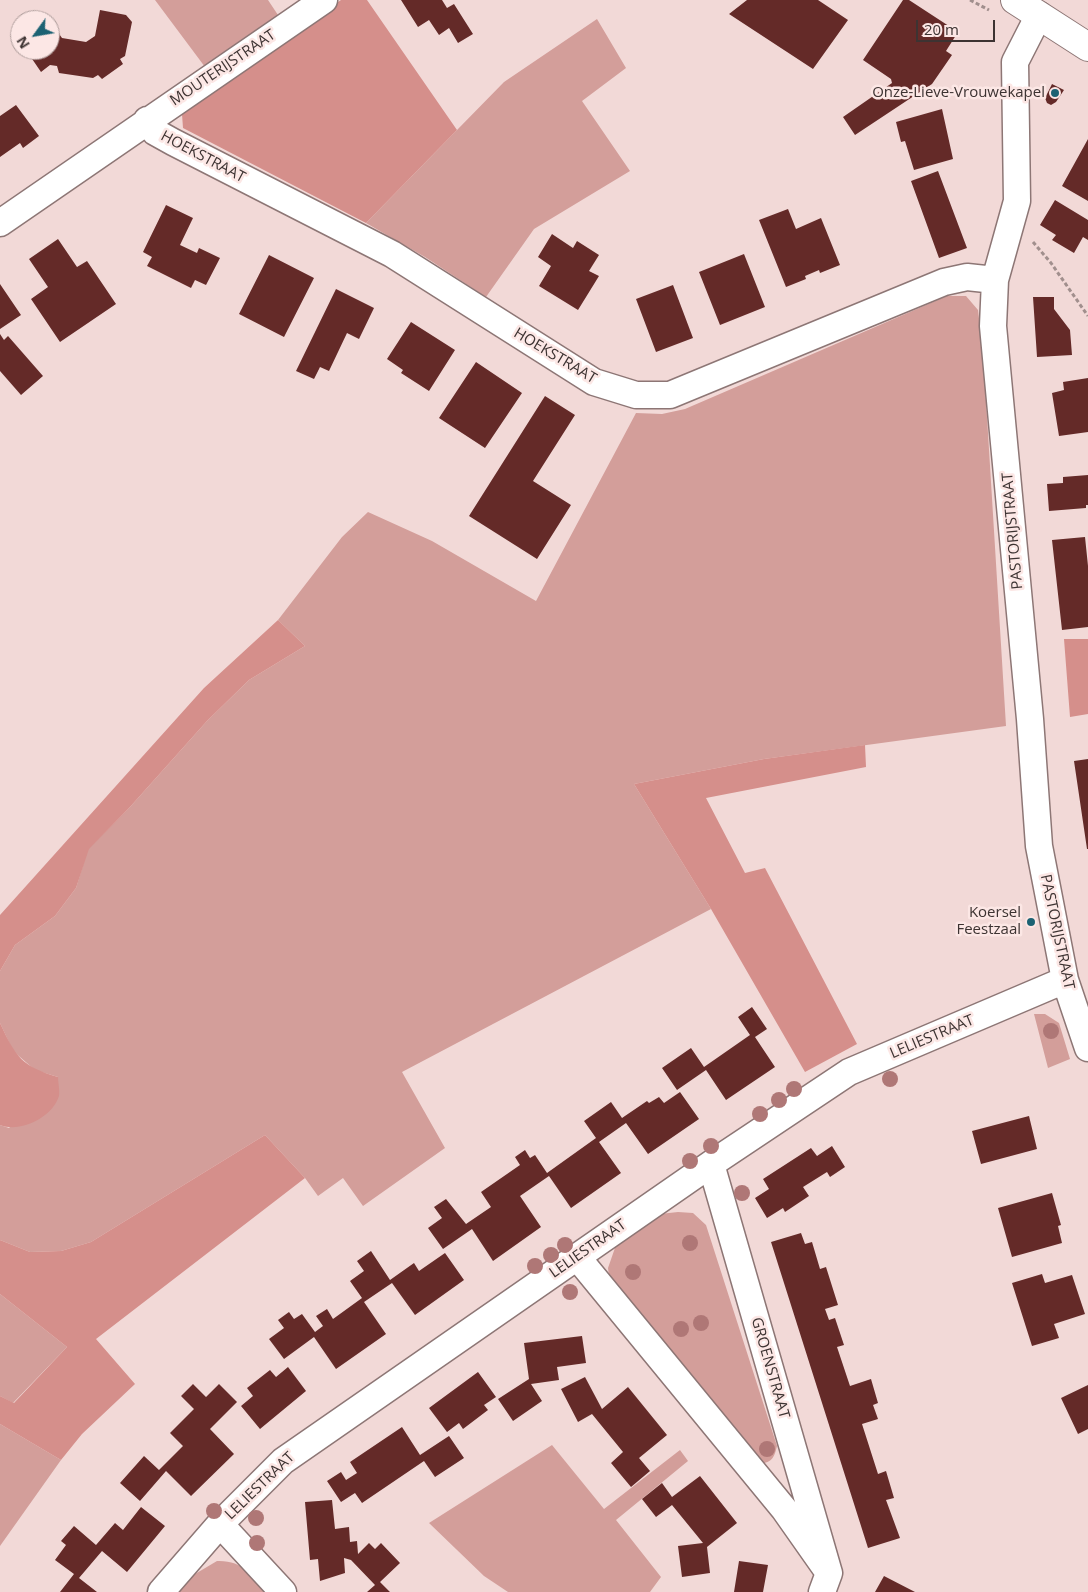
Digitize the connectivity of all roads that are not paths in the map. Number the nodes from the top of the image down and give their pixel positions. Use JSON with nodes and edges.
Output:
{"nodes":[{"id":1,"x":324,"y":0,"type":"edge"},
{"id":2,"x":1015,"y":0,"type":"edge"},
{"id":3,"x":1038,"y":15,"type":"junction"},
{"id":4,"x":1088,"y":47,"type":"edge"},
{"id":5,"x":147,"y":120,"type":"junction"},
{"id":6,"x":0,"y":223,"type":"edge"},
{"id":7,"x":995,"y":280,"type":"junction"},
{"id":8,"x":1065,"y":980,"type":"junction"},
{"id":9,"x":1087,"y":1041,"type":"edge"},
{"id":10,"x":711,"y":1164,"type":"junction"},
{"id":11,"x":577,"y":1257,"type":"junction"},
{"id":12,"x":220,"y":1524,"type":"junction"},
{"id":13,"x":825,"y":1582,"type":"edge"},
{"id":14,"x":161,"y":1592,"type":"edge"},
{"id":15,"x":283,"y":1592,"type":"edge"}],
"edges":[{"from":1,"to":5,"type":"street","name":"MOUTERIJSTRAAT"},
{"from":2,"to":3,"type":"street"},
{"from":3,"to":4,"type":"street"},
{"from":3,"to":7,"type":"street","name":"PASTORIJSTRAAT"},
{"from":5,"to":6,"type":"street","name":"MOUTERIJSTRAAT"},
{"from":5,"to":7,"type":"street","name":"HOEKSTRAAT"},
{"from":7,"to":8,"type":"street","name":"PASTORIJSTRAAT"},
{"from":8,"to":9,"type":"street","name":"PASTORIJSTRAAT"},
{"from":8,"to":10,"type":"street","name":"LELIESTRAAT"},
{"from":10,"to":11,"type":"street","name":"LELIESTRAAT"},
{"from":10,"to":13,"type":"street","name":"GROENSTRAAT"},
{"from":11,"to":12,"type":"street","name":"LELIESTRAAT"},
{"from":11,"to":13,"type":"street","name":"GROENSTRAAT"},
{"from":12,"to":14,"type":"street","name":"LELIESTRAAT"},
{"from":12,"to":15,"type":"street"}]}
